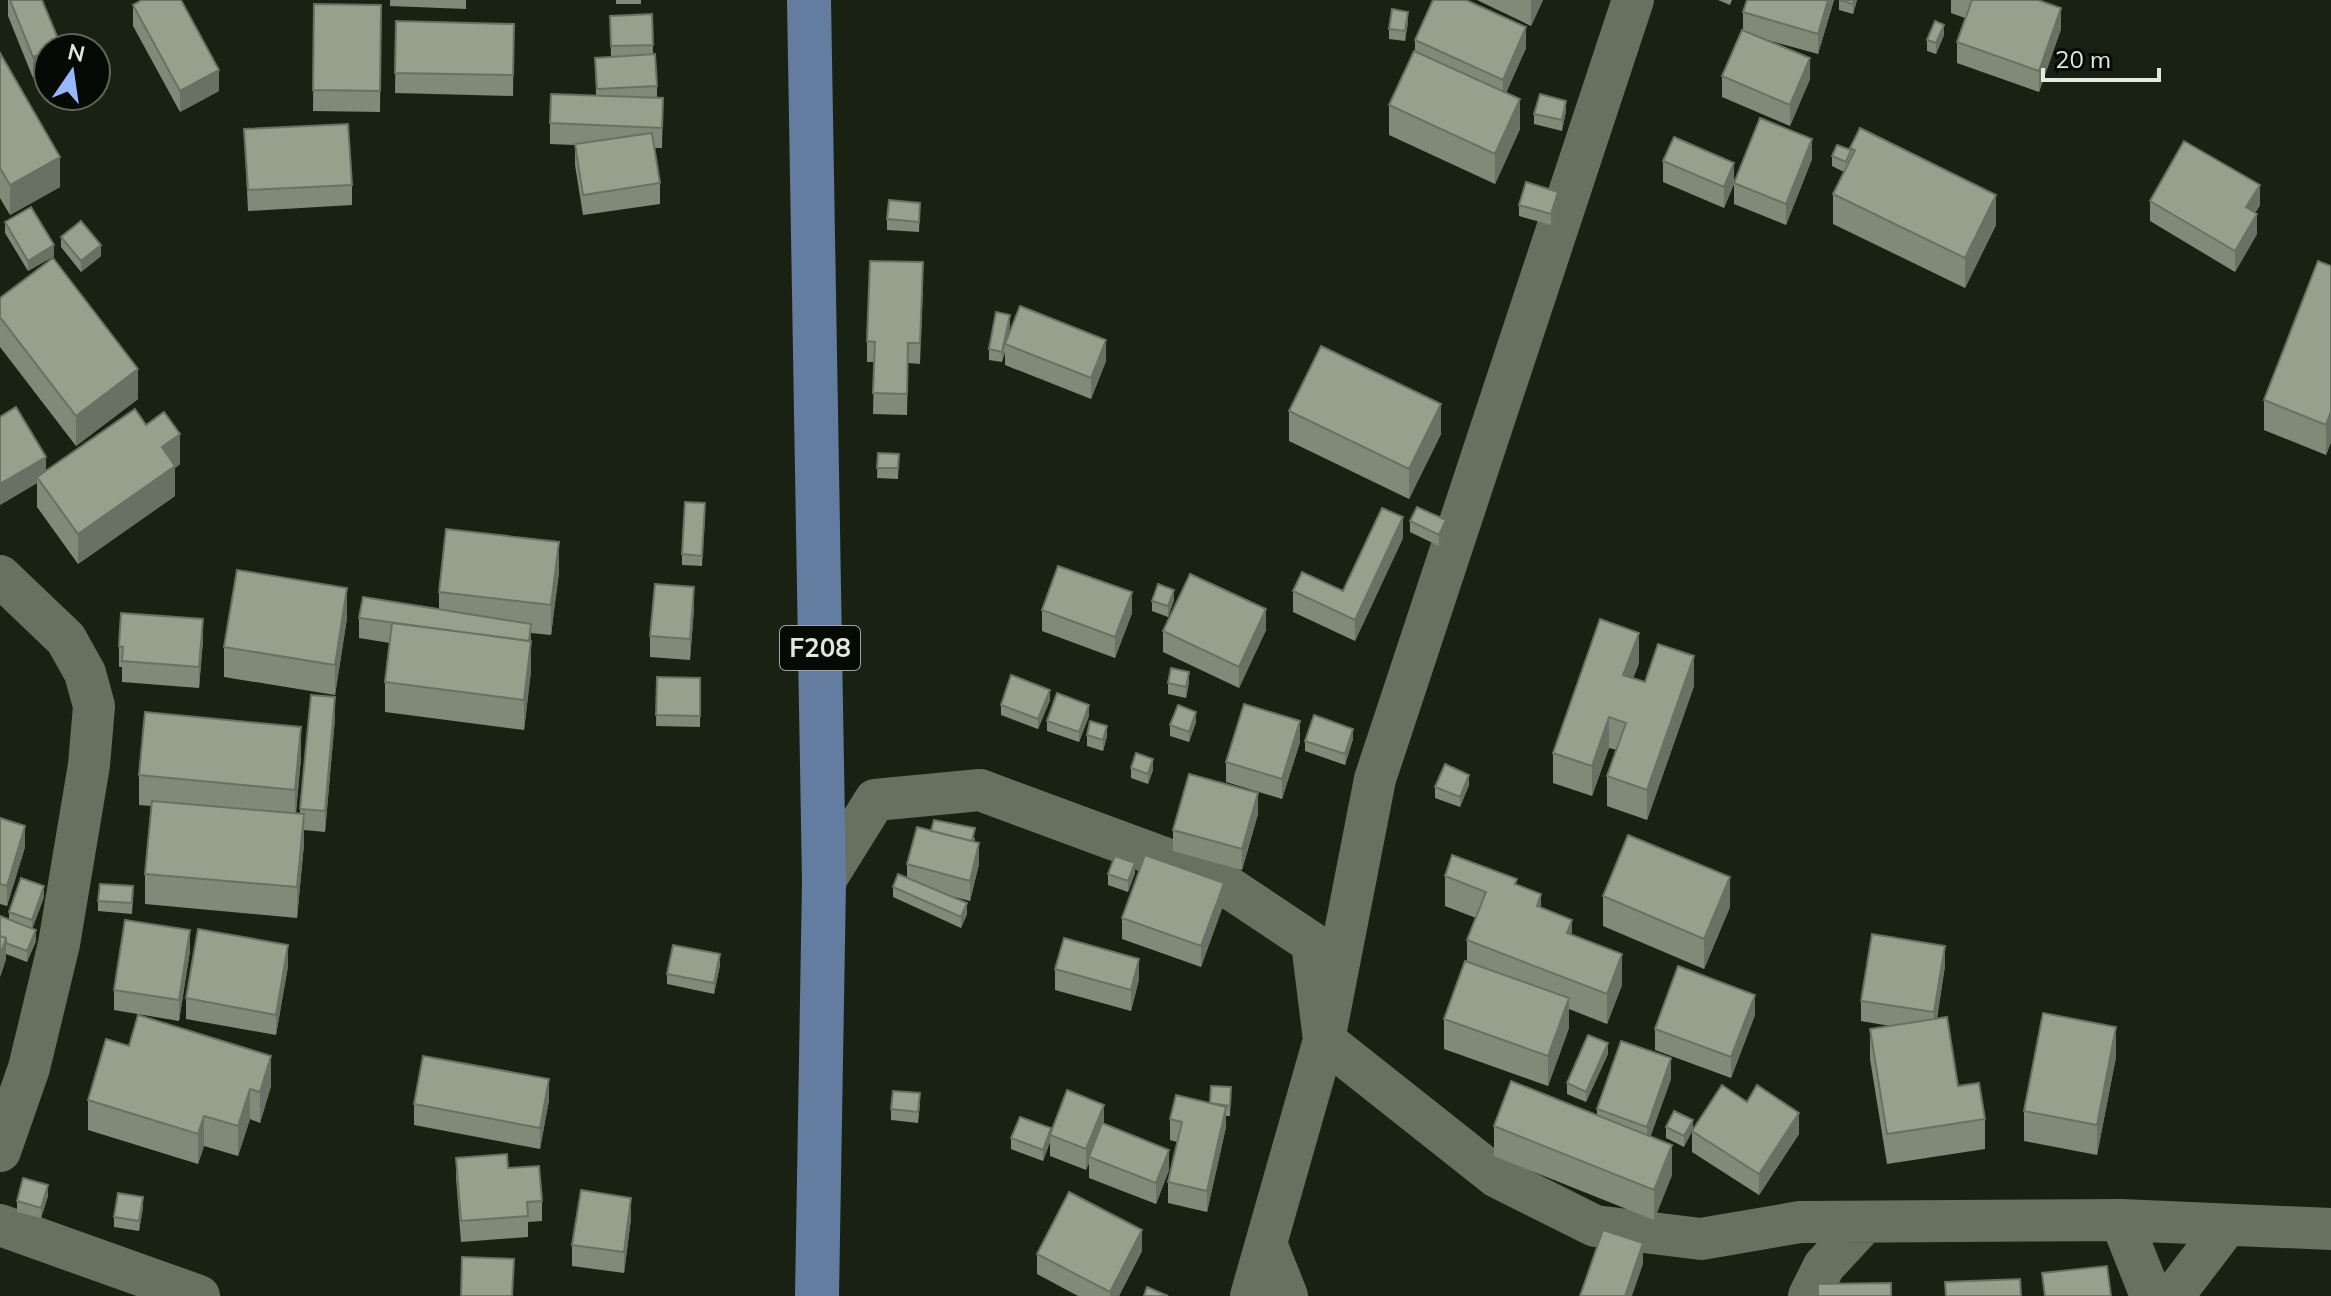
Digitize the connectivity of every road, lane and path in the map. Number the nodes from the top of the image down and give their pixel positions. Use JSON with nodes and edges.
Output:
{"nodes":[{"id":1,"x":809,"y":0,"type":"edge"},
{"id":2,"x":1633,"y":0,"type":"edge"},
{"id":3,"x":0,"y":576,"type":"edge"},
{"id":4,"x":824,"y":882,"type":"junction"},
{"id":5,"x":1324,"y":1040,"type":"junction"},
{"id":6,"x":0,"y":1151,"type":"edge"},
{"id":7,"x":2121,"y":1220,"type":"junction"},
{"id":8,"x":1864,"y":1223,"type":"junction"},
{"id":9,"x":0,"y":1225,"type":"edge"},
{"id":10,"x":2227,"y":1225,"type":"junction"},
{"id":11,"x":2331,"y":1229,"type":"edge"},
{"id":12,"x":1267,"y":1246,"type":"junction"},
{"id":13,"x":199,"y":1296,"type":"edge"},
{"id":14,"x":817,"y":1296,"type":"edge"},
{"id":15,"x":1251,"y":1296,"type":"edge"},
{"id":16,"x":1287,"y":1296,"type":"edge"},
{"id":17,"x":1809,"y":1296,"type":"edge"},
{"id":18,"x":2151,"y":1296,"type":"edge"},
{"id":19,"x":2173,"y":1296,"type":"edge"}],
"edges":[{"from":1,"to":4,"type":"main road","number":"F208"},
{"from":2,"to":5,"type":"street"},
{"from":3,"to":6,"type":"street"},
{"from":4,"to":5,"type":"street"},
{"from":4,"to":14,"type":"main road","number":"F208"},
{"from":5,"to":8,"type":"street"},
{"from":5,"to":12,"type":"street"},
{"from":7,"to":8,"type":"street"},
{"from":7,"to":10,"type":"street"},
{"from":7,"to":18,"type":"street"},
{"from":8,"to":17,"type":"street"},
{"from":9,"to":13,"type":"street"},
{"from":10,"to":11,"type":"street"},
{"from":10,"to":19,"type":"street"},
{"from":12,"to":15,"type":"street"},
{"from":12,"to":16,"type":"street"}]}
